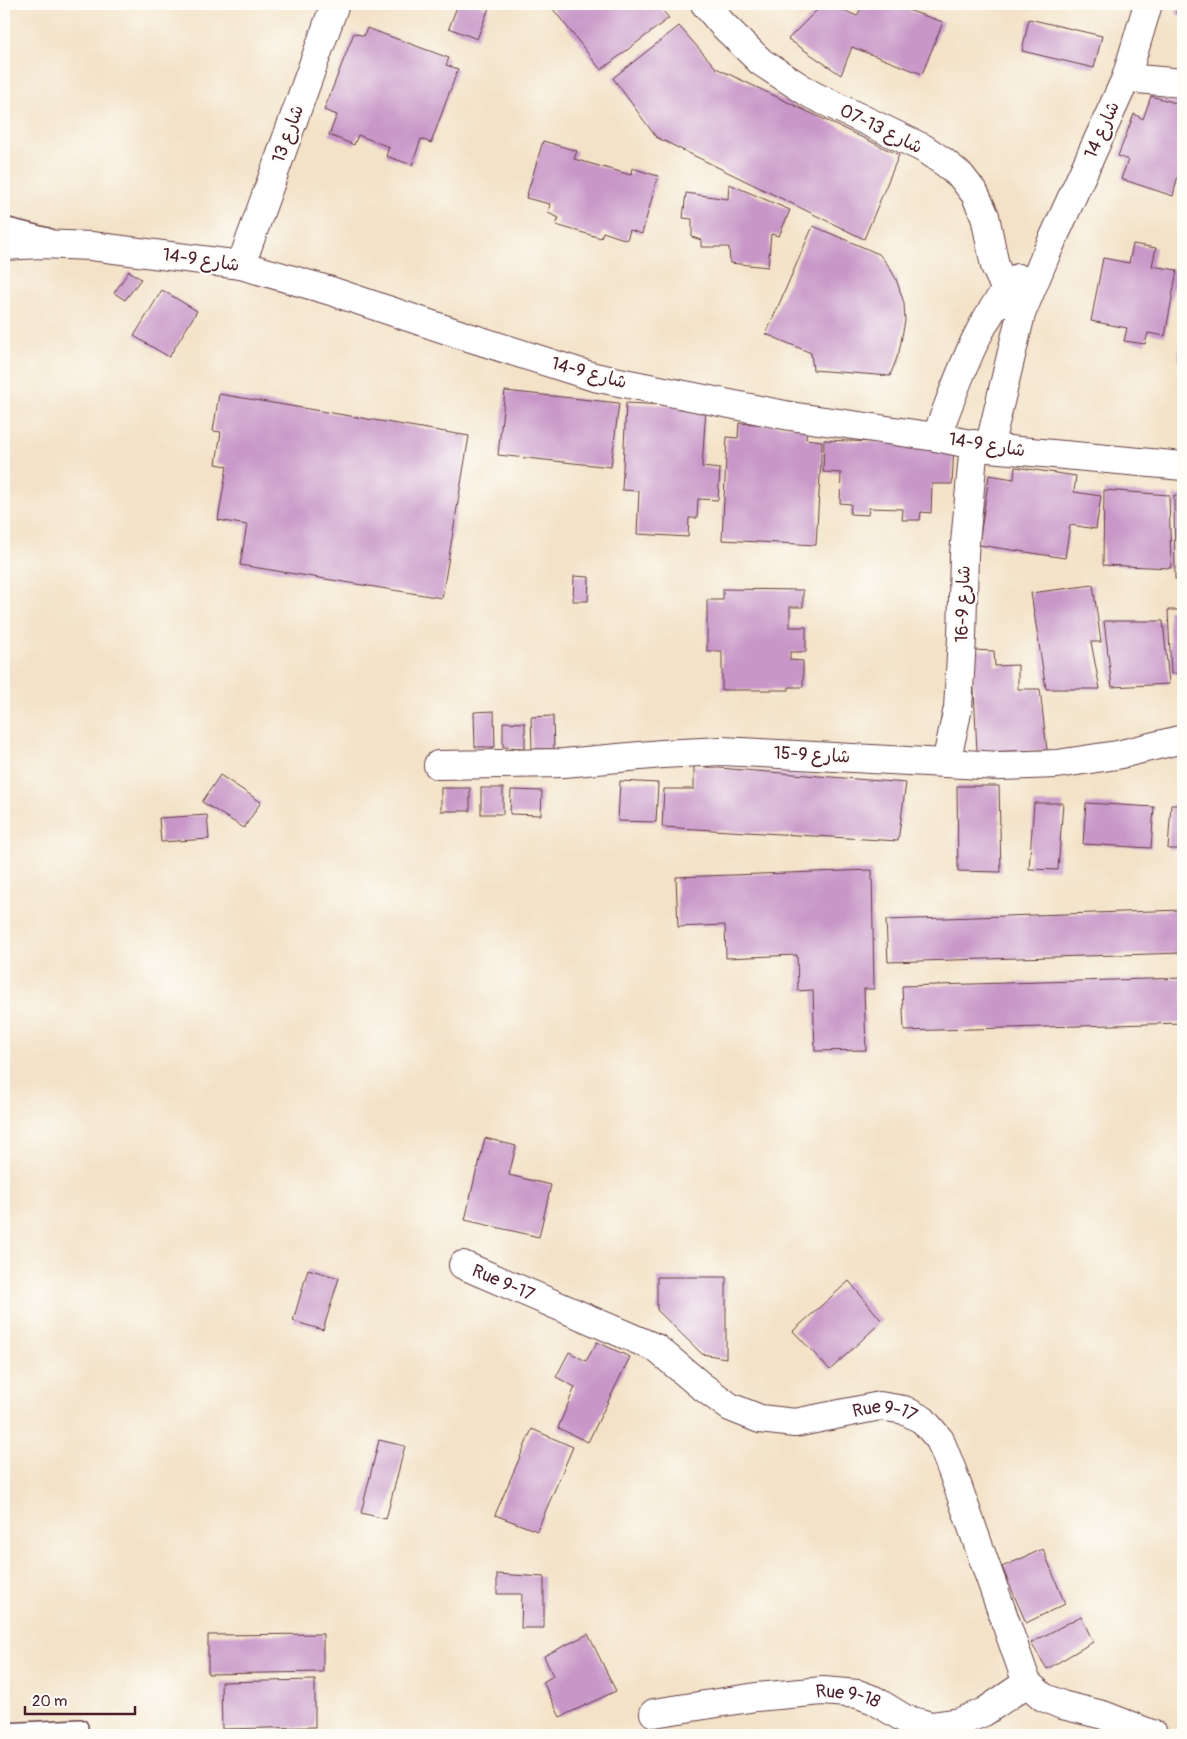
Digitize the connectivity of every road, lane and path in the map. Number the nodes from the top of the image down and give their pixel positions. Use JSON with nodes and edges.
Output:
{"nodes":[{"id":1,"x":334,"y":4,"type":"edge"},
{"id":2,"x":705,"y":4,"type":"edge"},
{"id":3,"x":1148,"y":4,"type":"edge"},
{"id":4,"x":1126,"y":78,"type":"junction"},
{"id":5,"x":1183,"y":83,"type":"edge"},
{"id":6,"x":4,"y":225,"type":"edge"},
{"id":7,"x":4,"y":246,"type":"edge"},
{"id":8,"x":91,"y":246,"type":"junction"},
{"id":9,"x":1047,"y":252,"type":"junction"},
{"id":10,"x":241,"y":264,"type":"junction"},
{"id":11,"x":1006,"y":290,"type":"junction"},
{"id":12,"x":1021,"y":314,"type":"junction"},
{"id":13,"x":936,"y":437,"type":"junction"},
{"id":14,"x":982,"y":446,"type":"junction"},
{"id":15,"x":1183,"y":466,"type":"edge"},
{"id":16,"x":1183,"y":739,"type":"edge"},
{"id":17,"x":946,"y":763,"type":"junction"},
{"id":18,"x":438,"y":765,"type":"dead end"},
{"id":19,"x":462,"y":1265,"type":"dead end"},
{"id":20,"x":1028,"y":1684,"type":"junction"},
{"id":21,"x":654,"y":1713,"type":"dead end"},
{"id":22,"x":80,"y":1727,"type":"dead end"},
{"id":23,"x":4,"y":1730,"type":"edge"},
{"id":24,"x":1154,"y":1735,"type":"edge"}],
"edges":[{"from":1,"to":10,"type":"street","name":"شارع 13"},
{"from":2,"to":11,"type":"street","name":"شارع 13-07"},
{"from":3,"to":4,"type":"street","name":"شارع 14"},
{"from":4,"to":5,"type":"street"},
{"from":4,"to":9,"type":"street","name":"شارع 14"},
{"from":6,"to":8,"type":"lane"},
{"from":7,"to":8,"type":"street","name":"شارع 9-14"},
{"from":8,"to":10,"type":"street","name":"شارع 9-14"},
{"from":9,"to":11,"type":"street"},
{"from":9,"to":12,"type":"street","name":"شارع 14"},
{"from":10,"to":13,"type":"street","name":"شارع 9-14"},
{"from":11,"to":12,"type":"street","name":"شارع 13-07"},
{"from":11,"to":13,"type":"street"},
{"from":12,"to":14,"type":"street","name":"شارع 9-16"},
{"from":13,"to":14,"type":"street","name":"شارع 9-14"},
{"from":14,"to":15,"type":"street","name":"شارع 9-14"},
{"from":14,"to":17,"type":"street","name":"شارع 9-16"},
{"from":16,"to":17,"type":"street","name":"شارع 9-15"},
{"from":17,"to":18,"type":"street","name":"شارع 9-15"},
{"from":19,"to":20,"type":"street","name":"Rue 9-17"},
{"from":20,"to":21,"type":"street","name":"Rue 9-18"},
{"from":20,"to":24,"type":"street"},
{"from":22,"to":23,"type":"lane"}]}
